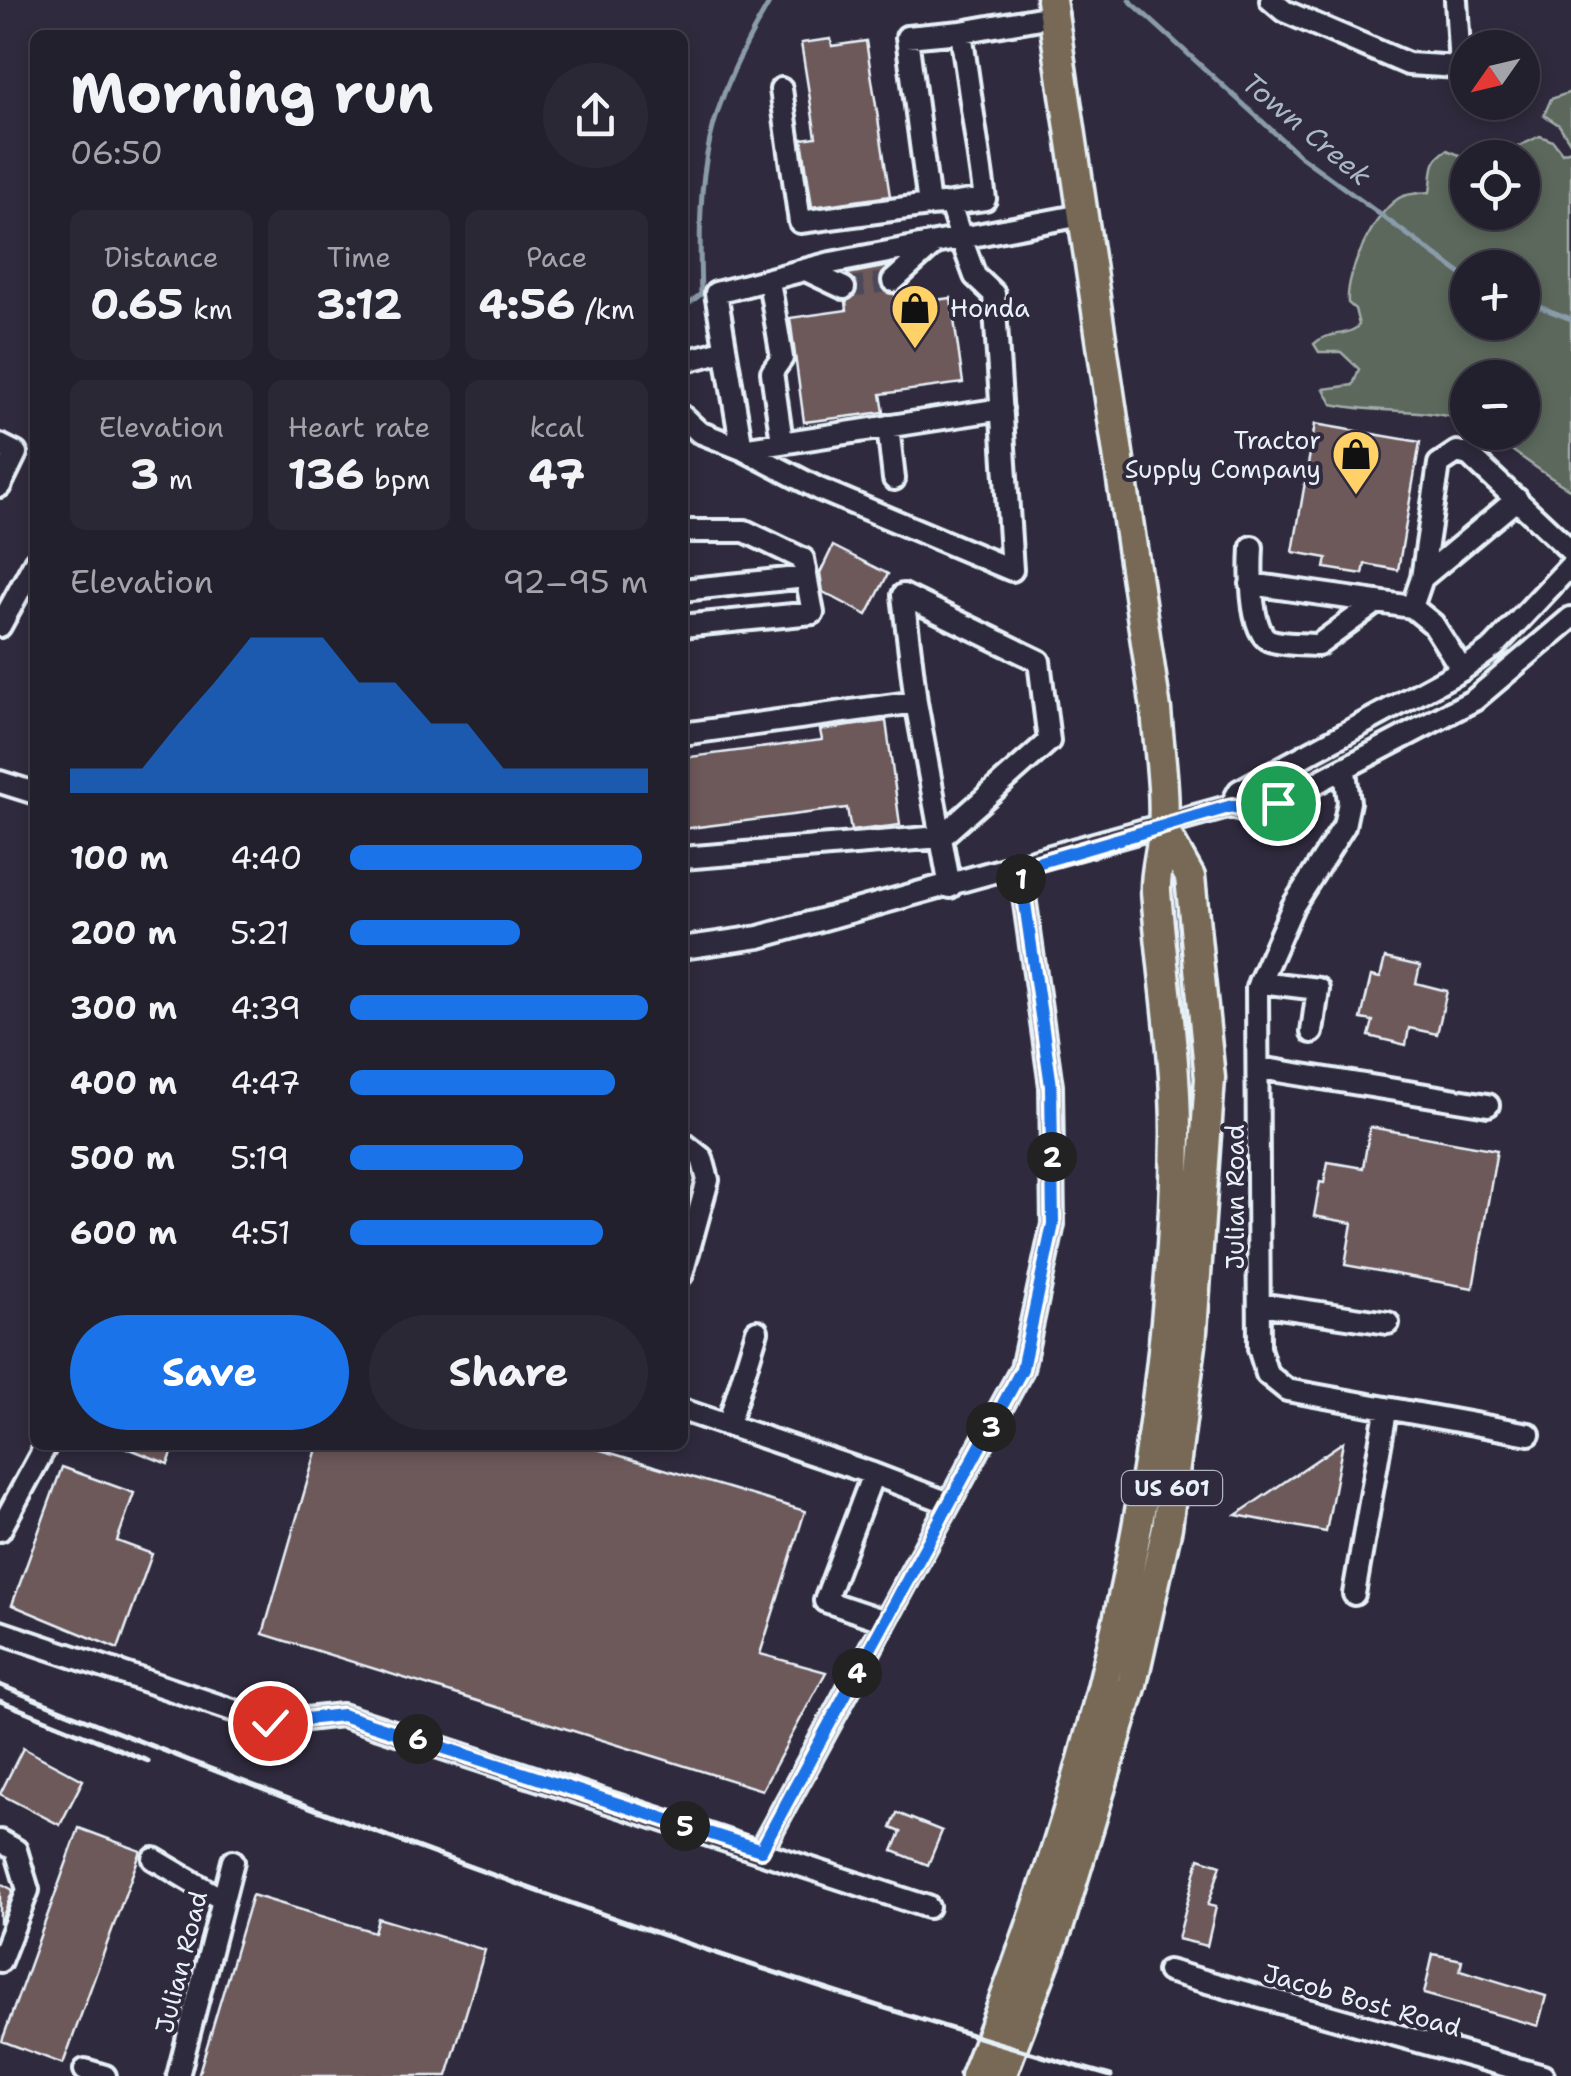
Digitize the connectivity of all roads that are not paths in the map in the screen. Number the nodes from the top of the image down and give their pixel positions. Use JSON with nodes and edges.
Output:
{"nodes":[{"id":1,"x":1272,"y":0,"type":"edge"},
{"id":2,"x":1456,"y":0,"type":"edge"},
{"id":3,"x":1054,"y":7,"type":"edge"},
{"id":4,"x":961,"y":32,"type":"junction"},
{"id":5,"x":780,"y":88,"type":"dead end"},
{"id":6,"x":940,"y":204,"type":"junction"},
{"id":7,"x":1082,"y":214,"type":"junction"},
{"id":8,"x":961,"y":238,"type":"junction"},
{"id":9,"x":936,"y":243,"type":"junction"},
{"id":10,"x":810,"y":272,"type":"junction"},
{"id":11,"x":769,"y":281,"type":"junction"},
{"id":12,"x":893,"y":281,"type":"tunnel mouth"},
{"id":13,"x":844,"y":288,"type":"tunnel mouth"},
{"id":14,"x":724,"y":350,"type":"junction"},
{"id":15,"x":688,"y":360,"type":"edge"},
{"id":16,"x":1002,"y":409,"type":"junction"},
{"id":17,"x":688,"y":421,"type":"edge"},
{"id":18,"x":888,"y":426,"type":"junction"},
{"id":19,"x":782,"y":442,"type":"junction"},
{"id":20,"x":742,"y":448,"type":"junction"},
{"id":21,"x":17,"y":454,"type":"edge"},
{"id":22,"x":894,"y":479,"type":"dead end"},
{"id":23,"x":0,"y":486,"type":"edge"},
{"id":24,"x":1517,"y":499,"type":"junction"},
{"id":25,"x":688,"y":531,"type":"edge"},
{"id":26,"x":1252,"y":546,"type":"dead end"},
{"id":27,"x":1571,"y":551,"type":"edge"},
{"id":28,"x":1571,"y":566,"type":"edge"},
{"id":29,"x":30,"y":571,"type":"edge"},
{"id":30,"x":806,"y":577,"type":"junction"},
{"id":31,"x":1422,"y":578,"type":"junction"},
{"id":32,"x":1251,"y":584,"type":"junction"},
{"id":33,"x":688,"y":589,"type":"edge"},
{"id":34,"x":1374,"y":604,"type":"junction"},
{"id":35,"x":1412,"y":607,"type":"junction"},
{"id":36,"x":1571,"y":618,"type":"edge"},
{"id":37,"x":688,"y":625,"type":"edge"},
{"id":38,"x":0,"y":626,"type":"edge"},
{"id":39,"x":1462,"y":670,"type":"junction"},
{"id":40,"x":916,"y":702,"type":"junction"},
{"id":41,"x":688,"y":733,"type":"edge"},
{"id":42,"x":1346,"y":771,"type":"junction"},
{"id":43,"x":0,"y":782,"type":"edge"},
{"id":44,"x":30,"y":791,"type":"edge"},
{"id":45,"x":1232,"y":806,"type":"junction"},
{"id":46,"x":1163,"y":829,"type":"junction"},
{"id":47,"x":940,"y":838,"type":"junction"},
{"id":48,"x":688,"y":858,"type":"edge"},
{"id":49,"x":1020,"y":868,"type":"junction"},
{"id":50,"x":950,"y":887,"type":"junction"},
{"id":51,"x":688,"y":947,"type":"edge"},
{"id":52,"x":1259,"y":982,"type":"junction"},
{"id":53,"x":1312,"y":1032,"type":"dead end"},
{"id":54,"x":1260,"y":1068,"type":"junction"},
{"id":55,"x":1488,"y":1105,"type":"dead end"},
{"id":56,"x":688,"y":1147,"type":"edge"},
{"id":57,"x":688,"y":1252,"type":"edge"},
{"id":58,"x":1259,"y":1304,"type":"junction"},
{"id":59,"x":1388,"y":1323,"type":"dead end"},
{"id":60,"x":757,"y":1332,"type":"dead end"},
{"id":61,"x":1386,"y":1411,"type":"junction"},
{"id":62,"x":688,"y":1412,"type":"edge"},
{"id":63,"x":728,"y":1425,"type":"junction"},
{"id":64,"x":1529,"y":1434,"type":"dead end"},
{"id":65,"x":43,"y":1450,"type":"edge"},
{"id":66,"x":873,"y":1474,"type":"junction"},
{"id":67,"x":949,"y":1503,"type":"junction"},
{"id":68,"x":0,"y":1530,"type":"edge"},
{"id":69,"x":1354,"y":1594,"type":"dead end"},
{"id":70,"x":886,"y":1621,"type":"junction"},
{"id":71,"x":0,"y":1632,"type":"edge"},
{"id":72,"x":1102,"y":1789,"type":"junction"},
{"id":73,"x":0,"y":1841,"type":"edge"},
{"id":74,"x":761,"y":1850,"type":"junction"},
{"id":75,"x":154,"y":1859,"type":"dead end"},
{"id":76,"x":233,"y":1861,"type":"dead end"},
{"id":77,"x":223,"y":1900,"type":"junction"},
{"id":78,"x":928,"y":1907,"type":"dead end"},
{"id":79,"x":0,"y":1962,"type":"edge"},
{"id":80,"x":1168,"y":1972,"type":"dead end"},
{"id":81,"x":178,"y":2076,"type":"edge"},
{"id":82,"x":975,"y":2076,"type":"edge"},
{"id":83,"x":1001,"y":2076,"type":"edge"},
{"id":84,"x":1020,"y":2076,"type":"edge"},
{"id":85,"x":1543,"y":2076,"type":"edge"}],
"edges":[{"from":1,"to":2,"type":"street"},
{"from":3,"to":4,"type":"street"},
{"from":3,"to":7,"type":"highway","number":"US 601"},
{"from":4,"to":6,"type":"street"},
{"from":4,"to":6,"type":"street"},
{"from":5,"to":6,"type":"street"},
{"from":6,"to":8,"type":"street"},
{"from":7,"to":8,"type":"street"},
{"from":7,"to":46,"type":"highway","number":"US 601"},
{"from":8,"to":9,"type":"street"},
{"from":8,"to":16,"type":"street"},
{"from":9,"to":10,"type":"street"},
{"from":9,"to":12,"type":"street"},
{"from":10,"to":11,"type":"street"},
{"from":10,"to":13,"type":"street"},
{"from":11,"to":14,"type":"street"},
{"from":11,"to":19,"type":"street"},
{"from":14,"to":15,"type":"street"},
{"from":14,"to":20,"type":"street"},
{"from":16,"to":18,"type":"street"},
{"from":16,"to":20,"type":"street"},
{"from":17,"to":20,"type":"street"},
{"from":18,"to":19,"type":"street"},
{"from":18,"to":22,"type":"street"},
{"from":19,"to":20,"type":"street"},
{"from":21,"to":23,"type":"street"},
{"from":24,"to":27,"type":"street"},
{"from":24,"to":31,"type":"street"},
{"from":24,"to":31,"type":"street"},
{"from":25,"to":30,"type":"street"},
{"from":26,"to":32,"type":"street"},
{"from":28,"to":39,"type":"street"},
{"from":29,"to":38,"type":"street"},
{"from":30,"to":33,"type":"street"},
{"from":30,"to":37,"type":"street"},
{"from":31,"to":35,"type":"street"},
{"from":32,"to":34,"type":"street"},
{"from":32,"to":34,"type":"street"},
{"from":34,"to":35,"type":"street"},
{"from":35,"to":39,"type":"street"},
{"from":36,"to":42,"type":"street"},
{"from":39,"to":45,"type":"street"},
{"from":40,"to":41,"type":"street"},
{"from":40,"to":47,"type":"street"},
{"from":40,"to":47,"type":"street"},
{"from":42,"to":45,"type":"street"},
{"from":42,"to":52,"type":"street","name":"Julian Road"},
{"from":43,"to":44,"type":"street"},
{"from":45,"to":46,"type":"street"},
{"from":46,"to":49,"type":"street"},
{"from":46,"to":72,"type":"highway","number":"US 601"},
{"from":46,"to":82,"type":"highway","number":"US 601"},
{"from":47,"to":48,"type":"street"},
{"from":47,"to":50,"type":"street"},
{"from":49,"to":50,"type":"street"},
{"from":49,"to":67,"type":"street"},
{"from":50,"to":51,"type":"street"},
{"from":52,"to":53,"type":"street"},
{"from":52,"to":54,"type":"street","name":"Julian Road"},
{"from":54,"to":55,"type":"street"},
{"from":54,"to":58,"type":"street","name":"Julian Road"},
{"from":56,"to":57,"type":"street"},
{"from":58,"to":59,"type":"street"},
{"from":58,"to":61,"type":"street","name":"Julian Road"},
{"from":60,"to":63,"type":"street"},
{"from":61,"to":64,"type":"street","name":"Julian Road"},
{"from":61,"to":69,"type":"street"},
{"from":62,"to":63,"type":"street"},
{"from":63,"to":66,"type":"street"},
{"from":65,"to":68,"type":"street"},
{"from":66,"to":67,"type":"street"},
{"from":66,"to":70,"type":"street"},
{"from":67,"to":70,"type":"street"},
{"from":70,"to":74,"type":"street"},
{"from":71,"to":74,"type":"street"},
{"from":72,"to":83,"type":"highway","number":"US 601"},
{"from":72,"to":84,"type":"highway"},
{"from":73,"to":79,"type":"street"},
{"from":74,"to":78,"type":"street"},
{"from":75,"to":77,"type":"street"},
{"from":76,"to":77,"type":"street","name":"Julian Road"},
{"from":77,"to":81,"type":"street","name":"Julian Road"},
{"from":80,"to":85,"type":"street","name":"Jacob Bost Road"}]}
